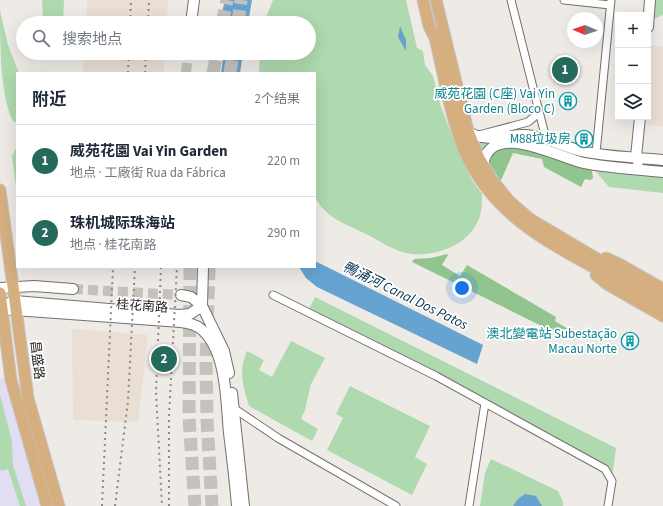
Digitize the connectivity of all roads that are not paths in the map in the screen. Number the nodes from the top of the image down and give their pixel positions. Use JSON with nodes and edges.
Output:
{"nodes":[{"id":1,"x":194,"y":0,"type":"edge"},
{"id":2,"x":422,"y":0,"type":"edge"},
{"id":3,"x":428,"y":0,"type":"edge"},
{"id":4,"x":436,"y":0,"type":"edge"},
{"id":5,"x":511,"y":0,"type":"edge"},
{"id":6,"x":564,"y":0,"type":"edge"},
{"id":7,"x":650,"y":0,"type":"edge"},
{"id":8,"x":610,"y":2,"type":"edge"},
{"id":9,"x":649,"y":12,"type":"edge"},
{"id":10,"x":192,"y":16,"type":"edge"},
{"id":11,"x":435,"y":38,"type":"junction"},
{"id":12,"x":537,"y":105,"type":"junction"},
{"id":13,"x":640,"y":120,"type":"edge"},
{"id":14,"x":471,"y":134,"type":"junction"},
{"id":15,"x":546,"y":139,"type":"junction"},
{"id":16,"x":596,"y":153,"type":"junction"},
{"id":17,"x":636,"y":157,"type":"junction"},
{"id":18,"x":572,"y":160,"type":"junction"},
{"id":19,"x":663,"y":160,"type":"edge"},
{"id":20,"x":483,"y":166,"type":"junction"},
{"id":21,"x":663,"y":167,"type":"edge"},
{"id":22,"x":663,"y":172,"type":"edge"},
{"id":23,"x":0,"y":190,"type":"edge"},
{"id":24,"x":573,"y":251,"type":"junction"},
{"id":25,"x":203,"y":268,"type":"edge"},
{"id":26,"x":618,"y":277,"type":"junction"},
{"id":27,"x":14,"y":286,"type":"junction"},
{"id":28,"x":203,"y":286,"type":"junction"},
{"id":29,"x":0,"y":288,"type":"edge"},
{"id":30,"x":73,"y":289,"type":"tunnel mouth"},
{"id":31,"x":663,"y":289,"type":"edge"},
{"id":32,"x":0,"y":293,"type":"edge"},
{"id":33,"x":273,"y":295,"type":"dead end"},
{"id":34,"x":663,"y":298,"type":"edge"},
{"id":35,"x":16,"y":306,"type":"junction"},
{"id":36,"x":202,"y":306,"type":"junction"},
{"id":37,"x":663,"y":307,"type":"edge"},
{"id":38,"x":1,"y":309,"type":"edge"},
{"id":39,"x":663,"y":316,"type":"edge"},
{"id":40,"x":181,"y":322,"type":"junction"},
{"id":41,"x":485,"y":403,"type":"junction"},
{"id":42,"x":230,"y":406,"type":"junction"},
{"id":43,"x":47,"y":506,"type":"edge"},
{"id":44,"x":59,"y":506,"type":"edge"},
{"id":45,"x":237,"y":506,"type":"edge"},
{"id":46,"x":244,"y":506,"type":"edge"},
{"id":47,"x":396,"y":506,"type":"edge"},
{"id":48,"x":470,"y":506,"type":"edge"},
{"id":49,"x":608,"y":506,"type":"edge"}],
"edges":[{"from":1,"to":10,"type":"main road"},
{"from":2,"to":11,"type":"main road"},
{"from":3,"to":11,"type":"main road"},
{"from":4,"to":14,"type":"main road"},
{"from":5,"to":12,"type":"street"},
{"from":6,"to":8,"type":"street"},
{"from":7,"to":9,"type":"main road"},
{"from":8,"to":16,"type":"street"},
{"from":11,"to":24,"type":"main road"},
{"from":12,"to":14,"type":"street"},
{"from":12,"to":15,"type":"street"},
{"from":13,"to":17,"type":"main road"},
{"from":14,"to":15,"type":"main road"},
{"from":14,"to":20,"type":"main road"},
{"from":15,"to":16,"type":"main road"},
{"from":16,"to":17,"type":"main road"},
{"from":16,"to":18,"type":"main road"},
{"from":17,"to":19,"type":"main road"},
{"from":17,"to":21,"type":"main road"},
{"from":18,"to":20,"type":"main road"},
{"from":18,"to":22,"type":"main road"},
{"from":20,"to":24,"type":"main road"},
{"from":23,"to":27,"type":"main road","name":"昌盛路"},
{"from":24,"to":26,"type":"main road"},
{"from":24,"to":31,"type":"main road"},
{"from":24,"to":39,"type":"main road"},
{"from":25,"to":28,"type":"main road"},
{"from":26,"to":34,"type":"main road"},
{"from":26,"to":37,"type":"main road"},
{"from":27,"to":29,"type":"main road"},
{"from":27,"to":30,"type":"main road"},
{"from":27,"to":35,"type":"main road","name":"昌盛路"},
{"from":28,"to":36,"type":"main road"},
{"from":28,"to":36,"type":"main road","name":"桂花南路"},
{"from":32,"to":38,"type":"main road","name":"昌盛路"},
{"from":33,"to":41,"type":"street"},
{"from":35,"to":36,"type":"main road"},
{"from":35,"to":38,"type":"main road","name":"桂花南路"},
{"from":35,"to":40,"type":"main road","name":"桂花南路"},
{"from":35,"to":44,"type":"main road","name":"昌盛路"},
{"from":36,"to":40,"type":"main road"},
{"from":36,"to":42,"type":"main road","name":"桂花南路"},
{"from":38,"to":43,"type":"main road","name":"昌盛路"},
{"from":40,"to":42,"type":"main road","name":"桂花南路"},
{"from":41,"to":48,"type":"street"},
{"from":41,"to":49,"type":"street"},
{"from":42,"to":45,"type":"main road","name":"桂花南路"},
{"from":42,"to":46,"type":"main road","name":"桂花南路"},
{"from":42,"to":47,"type":"street"}]}
